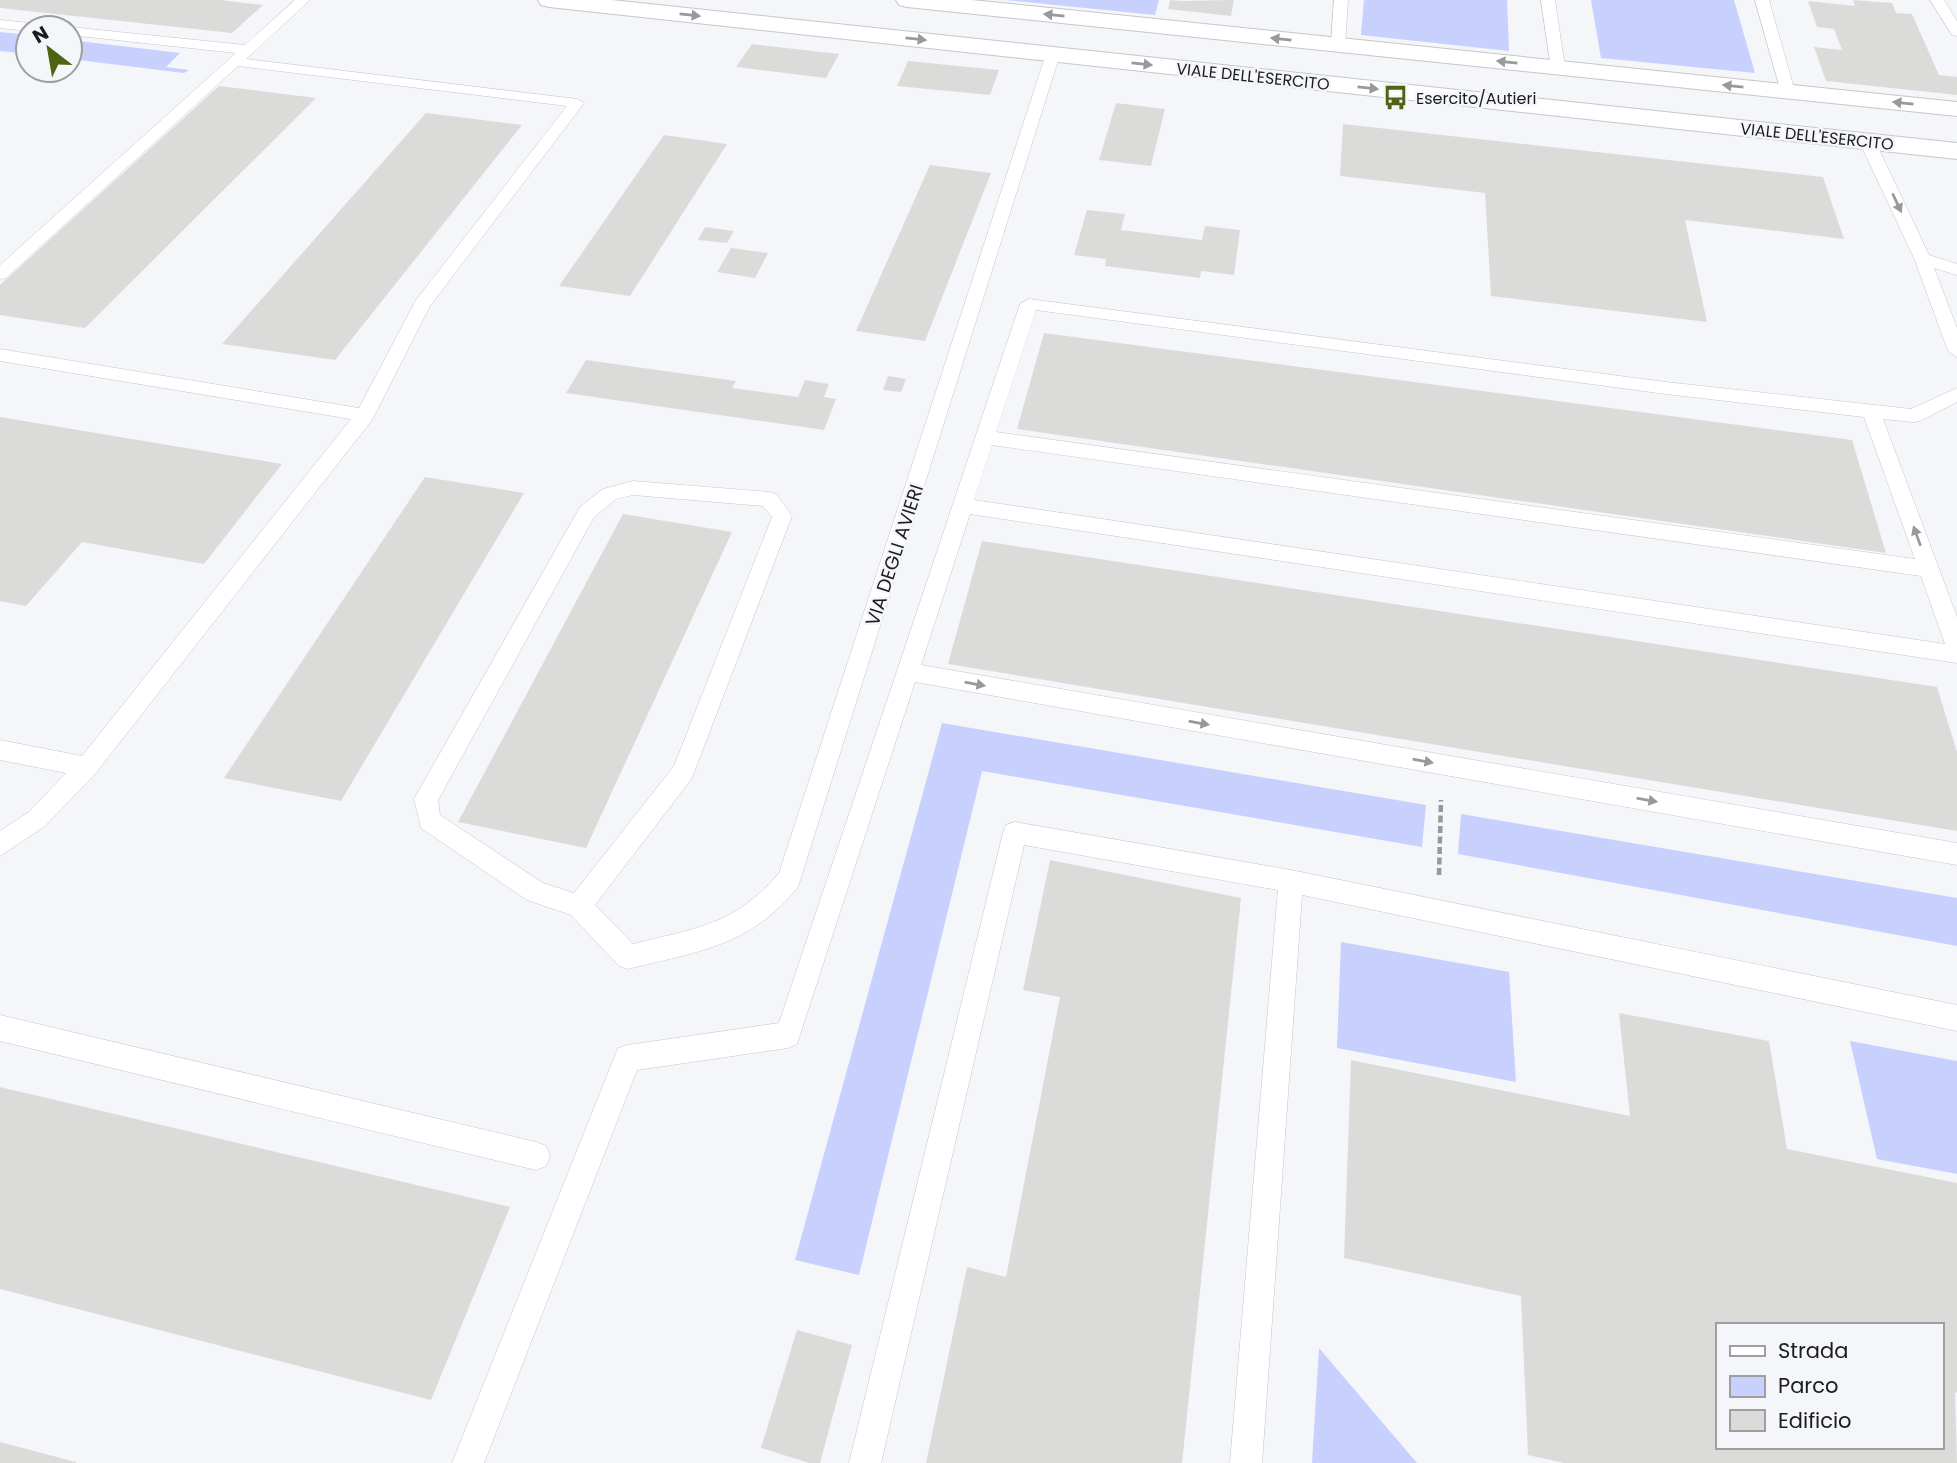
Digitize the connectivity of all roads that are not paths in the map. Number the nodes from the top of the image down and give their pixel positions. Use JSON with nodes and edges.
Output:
{"nodes":[{"id":1,"x":303,"y":0,"type":"edge"},
{"id":2,"x":549,"y":0,"type":"edge"},
{"id":3,"x":907,"y":0,"type":"edge"},
{"id":4,"x":1341,"y":0,"type":"edge"},
{"id":5,"x":1548,"y":0,"type":"edge"},
{"id":6,"x":1762,"y":0,"type":"edge"},
{"id":7,"x":1937,"y":0,"type":"edge"},
{"id":8,"x":724,"y":9,"type":"edge"},
{"id":9,"x":1957,"y":32,"type":"edge"},
{"id":10,"x":84,"y":33,"type":"edge"},
{"id":11,"x":1338,"y":45,"type":"junction"},
{"id":12,"x":1054,"y":54,"type":"junction"},
{"id":13,"x":242,"y":56,"type":"junction"},
{"id":14,"x":1558,"y":68,"type":"junction"},
{"id":15,"x":1334,"y":85,"type":"junction"},
{"id":16,"x":1787,"y":92,"type":"junction"},
{"id":17,"x":1850,"y":98,"type":"junction"},
{"id":18,"x":1957,"y":109,"type":"edge"},
{"id":19,"x":1803,"y":134,"type":"junction"},
{"id":20,"x":1867,"y":142,"type":"junction"},
{"id":21,"x":1957,"y":151,"type":"edge"},
{"id":22,"x":1922,"y":258,"type":"junction"},
{"id":23,"x":1957,"y":270,"type":"edge"},
{"id":24,"x":0,"y":274,"type":"edge"},
{"id":25,"x":1957,"y":351,"type":"edge"},
{"id":26,"x":0,"y":355,"type":"edge"},
{"id":27,"x":1957,"y":394,"type":"edge"},
{"id":28,"x":1871,"y":411,"type":"junction"},
{"id":29,"x":365,"y":415,"type":"junction"},
{"id":30,"x":985,"y":437,"type":"junction"},
{"id":31,"x":963,"y":506,"type":"junction"},
{"id":32,"x":1929,"y":569,"type":"junction"},
{"id":33,"x":1957,"y":646,"type":"edge"},
{"id":34,"x":1957,"y":654,"type":"edge"},
{"id":35,"x":908,"y":672,"type":"junction"},
{"id":36,"x":0,"y":750,"type":"edge"},
{"id":37,"x":87,"y":767,"type":"junction"},
{"id":38,"x":0,"y":845,"type":"edge"},
{"id":39,"x":1957,"y":854,"type":"edge"},
{"id":40,"x":1291,"y":881,"type":"junction"},
{"id":41,"x":579,"y":906,"type":"junction"},
{"id":42,"x":1957,"y":1018,"type":"edge"},
{"id":43,"x":0,"y":1028,"type":"edge"},
{"id":44,"x":536,"y":1156,"type":"dead end"},
{"id":45,"x":468,"y":1463,"type":"edge"},
{"id":46,"x":864,"y":1463,"type":"edge"},
{"id":47,"x":1246,"y":1463,"type":"edge"}],
"edges":[{"from":1,"to":13,"type":"lane"},
{"from":2,"to":8,"type":"street","name":"VIALE DELL'ESERCITO","one_way":true},
{"from":11,"to":3,"type":"street","one_way":true},
{"from":4,"to":11,"type":"lane"},
{"from":5,"to":14,"type":"lane"},
{"from":6,"to":16,"type":"lane"},
{"from":7,"to":9,"type":"lane"},
{"from":8,"to":12,"type":"street","name":"VIALE DELL'ESERCITO","one_way":true},
{"from":10,"to":13,"type":"lane"},
{"from":14,"to":11,"type":"street","one_way":true},
{"from":11,"to":15,"type":"street"},
{"from":12,"to":15,"type":"street","name":"VIALE DELL'ESERCITO","one_way":true},
{"from":12,"to":41,"type":"lane","name":"VIA DEGLI AVIERI"},
{"from":13,"to":24,"type":"lane"},
{"from":13,"to":29,"type":"lane"},
{"from":16,"to":14,"type":"street","one_way":true},
{"from":15,"to":19,"type":"street","name":"VIALE DELL'ESERCITO","one_way":true},
{"from":16,"to":17,"type":"street"},
{"from":16,"to":19,"type":"street"},
{"from":18,"to":17,"type":"street","one_way":true},
{"from":17,"to":20,"type":"street"},
{"from":19,"to":20,"type":"street","name":"VIALE DELL'ESERCITO"},
{"from":20,"to":21,"type":"street","name":"VIALE DELL'ESERCITO"},
{"from":20,"to":22,"type":"lane","one_way":true},
{"from":22,"to":23,"type":"lane"},
{"from":22,"to":25,"type":"lane"},
{"from":26,"to":29,"type":"lane"},
{"from":27,"to":28,"type":"lane"},
{"from":28,"to":30,"type":"lane"},
{"from":32,"to":28,"type":"lane","one_way":true},
{"from":29,"to":37,"type":"lane"},
{"from":30,"to":31,"type":"lane"},
{"from":30,"to":32,"type":"lane"},
{"from":31,"to":34,"type":"lane"},
{"from":31,"to":35,"type":"lane"},
{"from":32,"to":33,"type":"lane"},
{"from":35,"to":39,"type":"lane","one_way":true},
{"from":35,"to":45,"type":"lane"},
{"from":36,"to":37,"type":"lane"},
{"from":37,"to":38,"type":"lane"},
{"from":40,"to":42,"type":"lane"},
{"from":40,"to":46,"type":"lane"},
{"from":40,"to":47,"type":"lane"},
{"from":41,"to":41,"type":"lane"},
{"from":43,"to":44,"type":"lane"}]}
